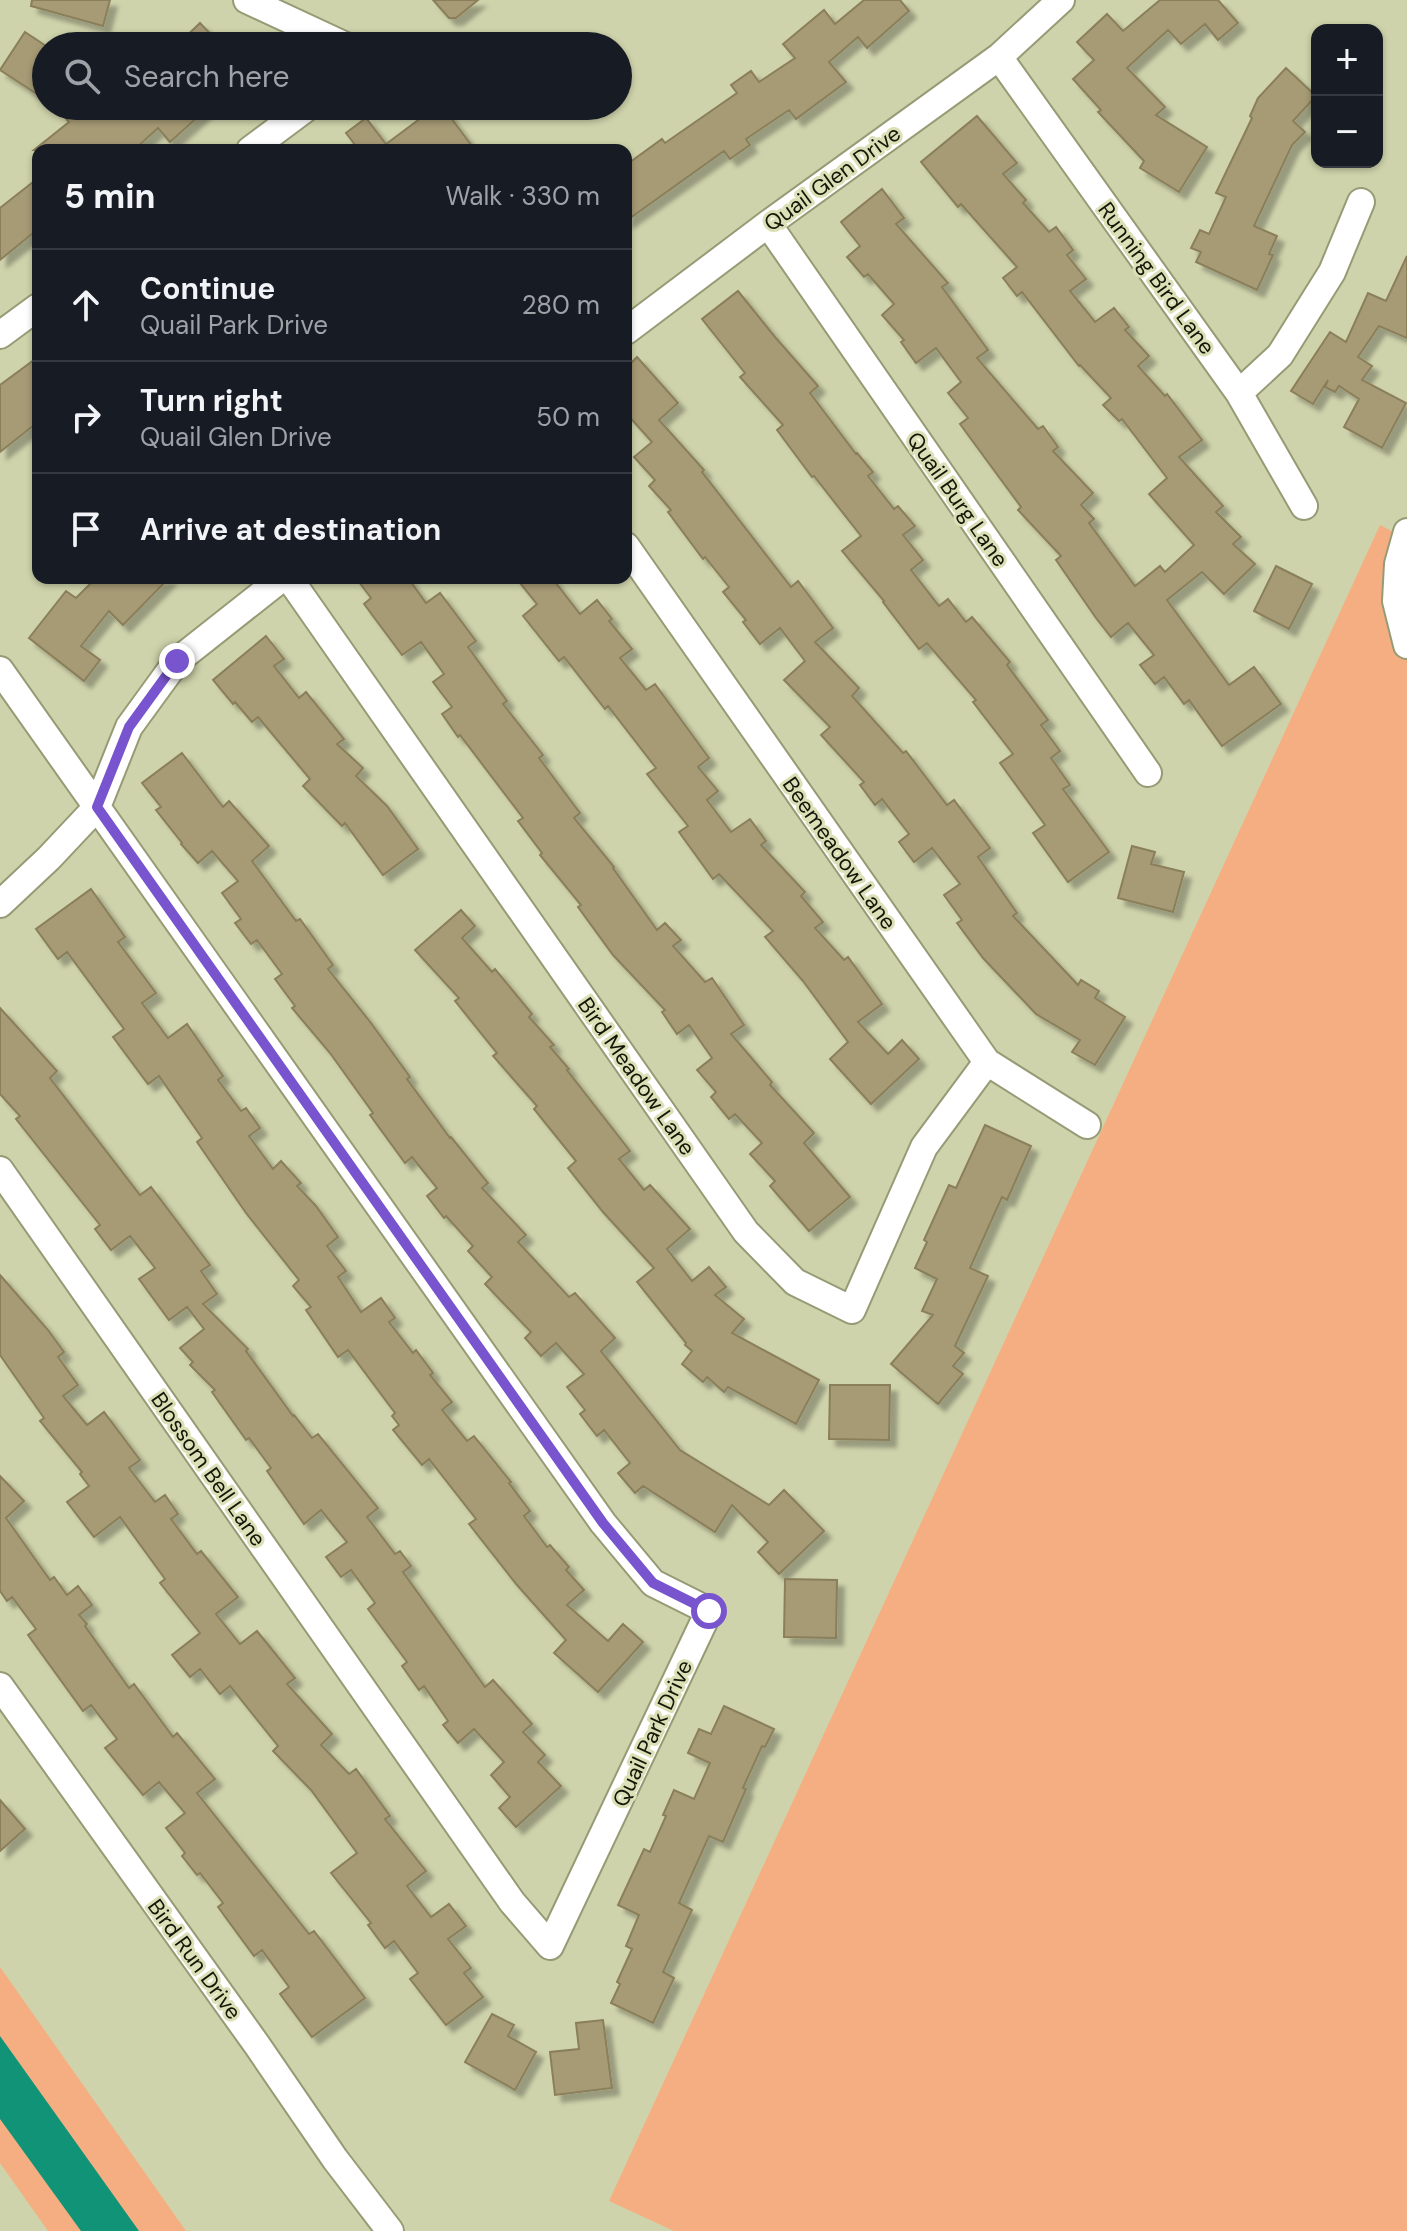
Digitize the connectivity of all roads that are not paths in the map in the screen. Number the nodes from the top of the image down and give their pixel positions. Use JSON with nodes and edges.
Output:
{"nodes":[{"id":1,"x":247,"y":0,"type":"edge"},
{"id":2,"x":1061,"y":0,"type":"edge"},
{"id":3,"x":1042,"y":12,"type":"edge"},
{"id":4,"x":316,"y":32,"type":"edge"},
{"id":5,"x":999,"y":57,"type":"junction"},
{"id":6,"x":290,"y":120,"type":"edge"},
{"id":7,"x":258,"y":144,"type":"edge"},
{"id":8,"x":1361,"y":202,"type":"dead end"},
{"id":9,"x":768,"y":224,"type":"junction"},
{"id":10,"x":32,"y":311,"type":"edge"},
{"id":11,"x":632,"y":326,"type":"edge"},
{"id":12,"x":0,"y":335,"type":"edge"},
{"id":13,"x":1239,"y":393,"type":"junction"},
{"id":14,"x":1304,"y":506,"type":"dead end"},
{"id":15,"x":1407,"y":532,"type":"edge"},
{"id":16,"x":632,"y":555,"type":"edge"},
{"id":17,"x":274,"y":584,"type":"edge"},
{"id":18,"x":293,"y":584,"type":"edge"},
{"id":19,"x":1407,"y":645,"type":"edge"},
{"id":20,"x":0,"y":670,"type":"edge"},
{"id":21,"x":1148,"y":773,"type":"dead end"},
{"id":22,"x":97,"y":807,"type":"junction"},
{"id":23,"x":0,"y":904,"type":"edge"},
{"id":24,"x":987,"y":1062,"type":"junction"},
{"id":25,"x":1087,"y":1125,"type":"dead end"},
{"id":26,"x":0,"y":1170,"type":"edge"},
{"id":27,"x":0,"y":1686,"type":"edge"},
{"id":28,"x":419,"y":1768,"type":"joint"},
{"id":29,"x":390,"y":2231,"type":"edge"}],
"edges":[{"from":1,"to":4,"type":"street"},
{"from":2,"to":3,"type":"street","name":"Quail Glen Drive"},
{"from":3,"to":5,"type":"street","name":"Quail Glen Drive"},
{"from":5,"to":9,"type":"street","name":"Quail Glen Drive"},
{"from":5,"to":13,"type":"street","name":"Running Bird Lane"},
{"from":6,"to":7,"type":"street"},
{"from":8,"to":13,"type":"street"},
{"from":9,"to":11,"type":"street","name":"Quail Glen Drive"},
{"from":9,"to":21,"type":"street","name":"Quail Burg Lane"},
{"from":10,"to":12,"type":"street"},
{"from":13,"to":14,"type":"street","name":"Running Bird Lane"},
{"from":15,"to":19,"type":"street"},
{"from":16,"to":24,"type":"street","name":"Beemeadow Lane"},
{"from":17,"to":22,"type":"street"},
{"from":18,"to":24,"type":"street","name":"Bird Meadow Lane"},
{"from":20,"to":22,"type":"street","name":"Quail Park Drive"},
{"from":22,"to":23,"type":"street"},
{"from":22,"to":28,"type":"street","name":"Quail Park Drive"},
{"from":24,"to":25,"type":"street","name":"Beemeadow Lane"},
{"from":26,"to":28,"type":"street","name":"Blossom Bell Lane"},
{"from":27,"to":29,"type":"street","name":"Bird Run Drive"}]}
